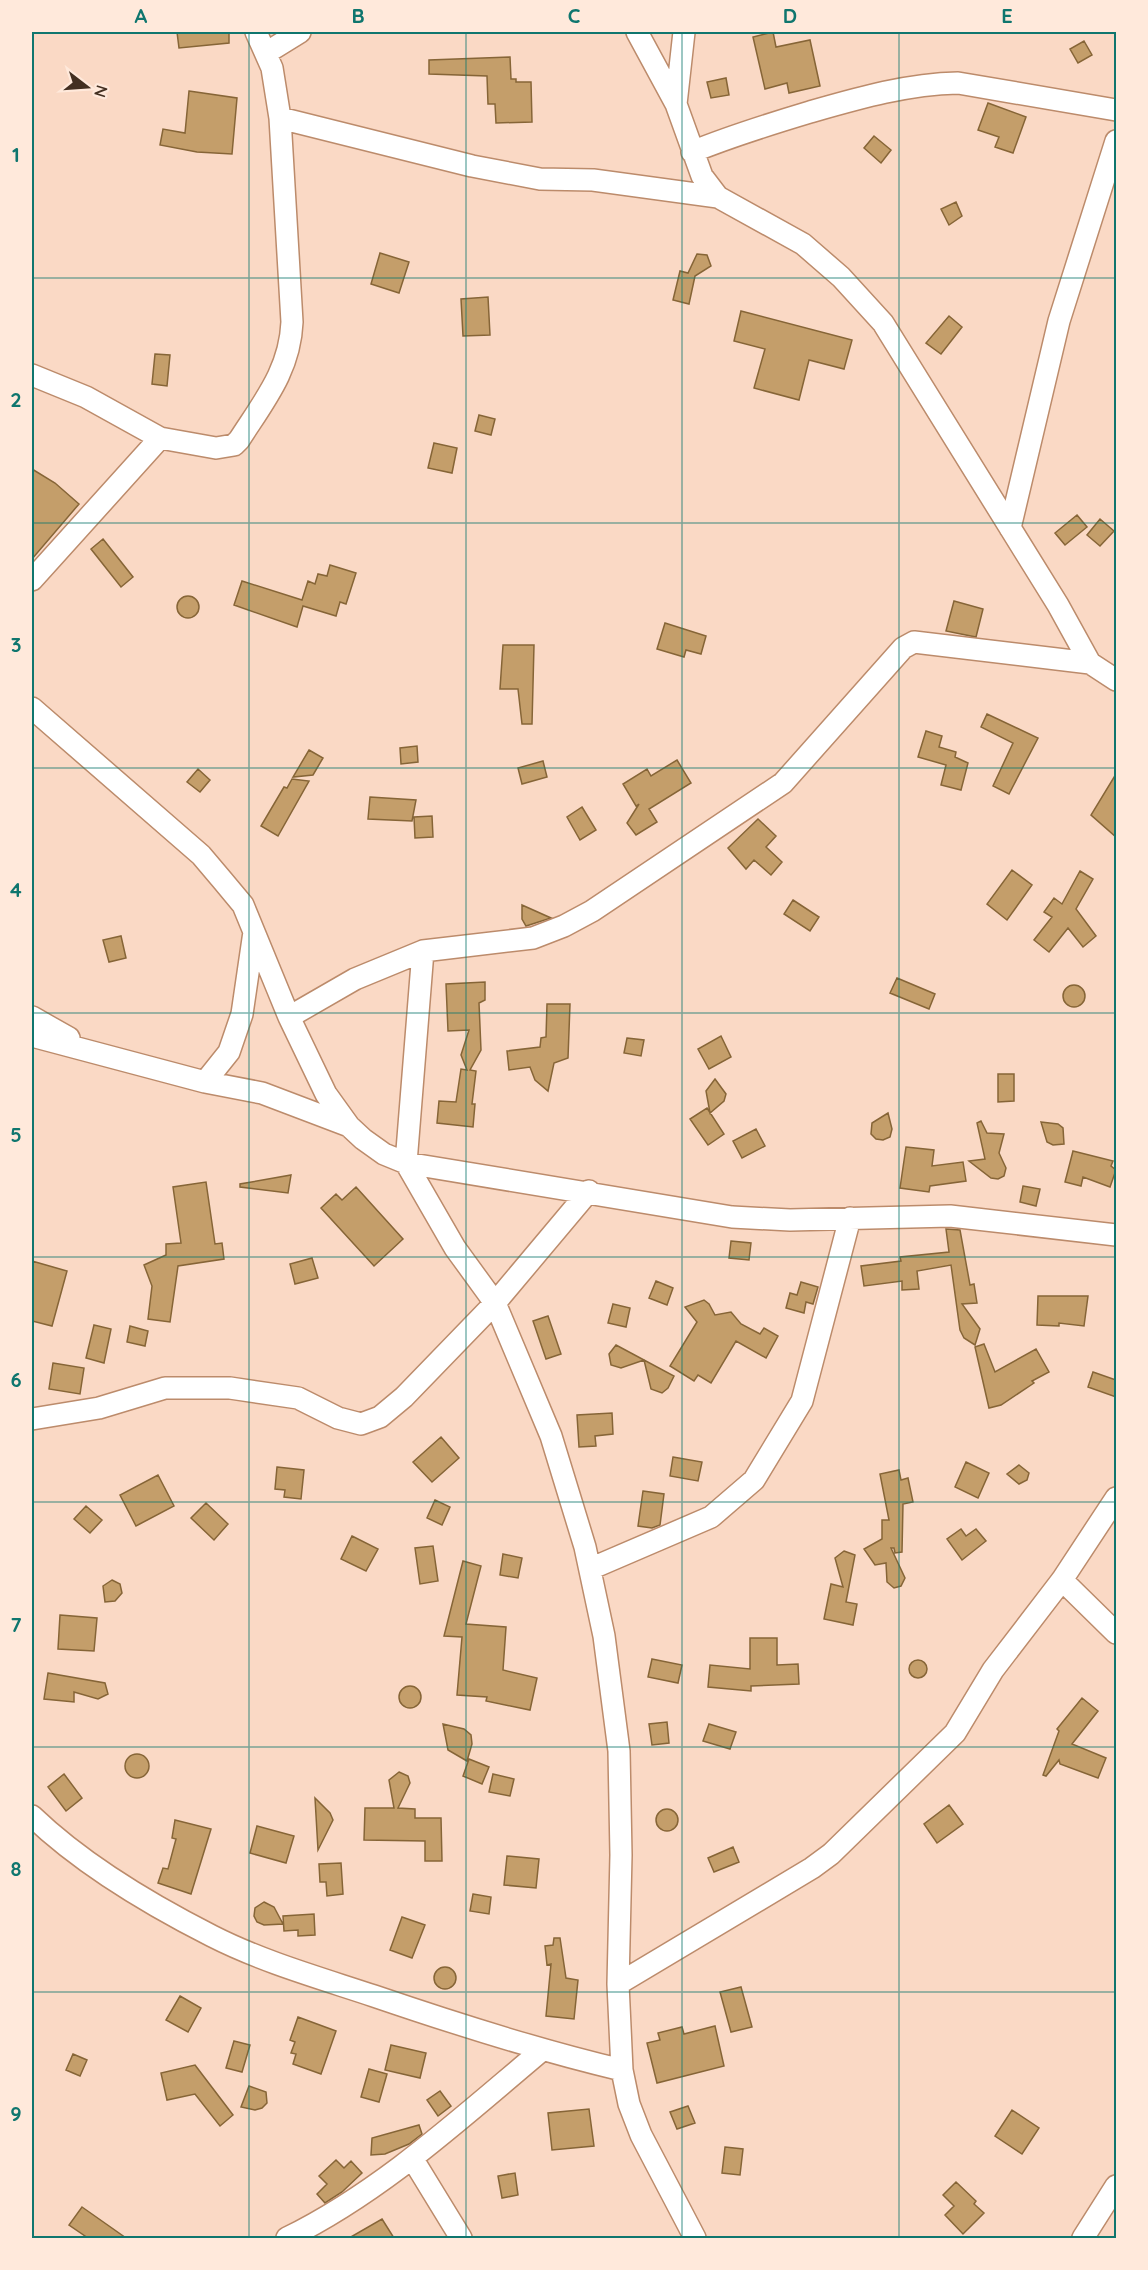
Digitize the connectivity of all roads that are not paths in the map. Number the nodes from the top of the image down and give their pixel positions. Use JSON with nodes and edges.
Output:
{"nodes":[{"id":1,"x":256,"y":32,"type":"edge"},
{"id":2,"x":300,"y":32,"type":"edge"},
{"id":3,"x":637,"y":32,"type":"edge"},
{"id":4,"x":684,"y":32,"type":"edge"},
{"id":5,"x":266,"y":53,"type":"junction"},
{"id":6,"x":676,"y":105,"type":"junction"},
{"id":7,"x":1116,"y":110,"type":"edge"},
{"id":8,"x":280,"y":118,"type":"junction"},
{"id":9,"x":1116,"y":141,"type":"edge"},
{"id":10,"x":692,"y":152,"type":"junction"},
{"id":11,"x":718,"y":197,"type":"junction"},
{"id":12,"x":32,"y":375,"type":"edge"},
{"id":13,"x":160,"y":438,"type":"junction"},
{"id":14,"x":1010,"y":528,"type":"junction"},
{"id":15,"x":32,"y":580,"type":"edge"},
{"id":16,"x":1090,"y":663,"type":"junction"},
{"id":17,"x":1116,"y":680,"type":"edge"},
{"id":18,"x":32,"y":708,"type":"edge"},
{"id":19,"x":254,"y":931,"type":"junction"},
{"id":20,"x":423,"y":951,"type":"junction"},
{"id":21,"x":32,"y":1017,"type":"edge"},
{"id":22,"x":289,"y":1017,"type":"junction"},
{"id":23,"x":32,"y":1036,"type":"edge"},
{"id":24,"x":96,"y":1053,"type":"junction"},
{"id":25,"x":205,"y":1082,"type":"junction"},
{"id":26,"x":349,"y":1126,"type":"junction"},
{"id":27,"x":406,"y":1163,"type":"junction"},
{"id":28,"x":589,"y":1191,"type":"junction"},
{"id":29,"x":850,"y":1218,"type":"junction"},
{"id":30,"x":1116,"y":1235,"type":"edge"},
{"id":31,"x":495,"y":1303,"type":"junction"},
{"id":32,"x":32,"y":1419,"type":"edge"},
{"id":33,"x":1116,"y":1498,"type":"edge"},
{"id":34,"x":590,"y":1569,"type":"junction"},
{"id":35,"x":1062,"y":1580,"type":"junction"},
{"id":36,"x":1116,"y":1633,"type":"edge"},
{"id":37,"x":32,"y":1816,"type":"edge"},
{"id":38,"x":618,"y":1984,"type":"junction"},
{"id":39,"x":541,"y":2051,"type":"junction"},
{"id":40,"x":622,"y":2070,"type":"junction"},
{"id":41,"x":412,"y":2158,"type":"junction"},
{"id":42,"x":1116,"y":2186,"type":"edge"},
{"id":43,"x":286,"y":2238,"type":"edge"},
{"id":44,"x":461,"y":2238,"type":"edge"},
{"id":45,"x":695,"y":2238,"type":"edge"},
{"id":46,"x":1083,"y":2238,"type":"edge"}],
"edges":[{"from":1,"to":5,"type":"street"},
{"from":2,"to":5,"type":"street"},
{"from":3,"to":6,"type":"street"},
{"from":4,"to":6,"type":"street"},
{"from":5,"to":8,"type":"street"},
{"from":6,"to":10,"type":"street"},
{"from":7,"to":10,"type":"street"},
{"from":8,"to":11,"type":"street"},
{"from":8,"to":13,"type":"street"},
{"from":9,"to":14,"type":"street"},
{"from":10,"to":11,"type":"street"},
{"from":11,"to":14,"type":"street"},
{"from":12,"to":13,"type":"street"},
{"from":13,"to":15,"type":"street"},
{"from":14,"to":16,"type":"street"},
{"from":16,"to":17,"type":"street"},
{"from":16,"to":20,"type":"street"},
{"from":18,"to":19,"type":"street"},
{"from":19,"to":22,"type":"street"},
{"from":19,"to":25,"type":"street"},
{"from":20,"to":22,"type":"street"},
{"from":20,"to":27,"type":"street"},
{"from":21,"to":24,"type":"street"},
{"from":22,"to":26,"type":"street"},
{"from":23,"to":24,"type":"street"},
{"from":24,"to":25,"type":"street"},
{"from":25,"to":26,"type":"street"},
{"from":26,"to":27,"type":"street"},
{"from":27,"to":28,"type":"street"},
{"from":27,"to":31,"type":"street"},
{"from":28,"to":29,"type":"street"},
{"from":28,"to":31,"type":"street"},
{"from":29,"to":30,"type":"street"},
{"from":29,"to":34,"type":"street"},
{"from":31,"to":32,"type":"street"},
{"from":31,"to":34,"type":"street"},
{"from":33,"to":35,"type":"street"},
{"from":34,"to":38,"type":"street"},
{"from":35,"to":36,"type":"street"},
{"from":35,"to":38,"type":"street"},
{"from":37,"to":39,"type":"street"},
{"from":38,"to":40,"type":"street"},
{"from":39,"to":40,"type":"street"},
{"from":39,"to":41,"type":"street"},
{"from":40,"to":45,"type":"street"},
{"from":41,"to":43,"type":"street"},
{"from":41,"to":44,"type":"street"},
{"from":42,"to":46,"type":"street"}]}
